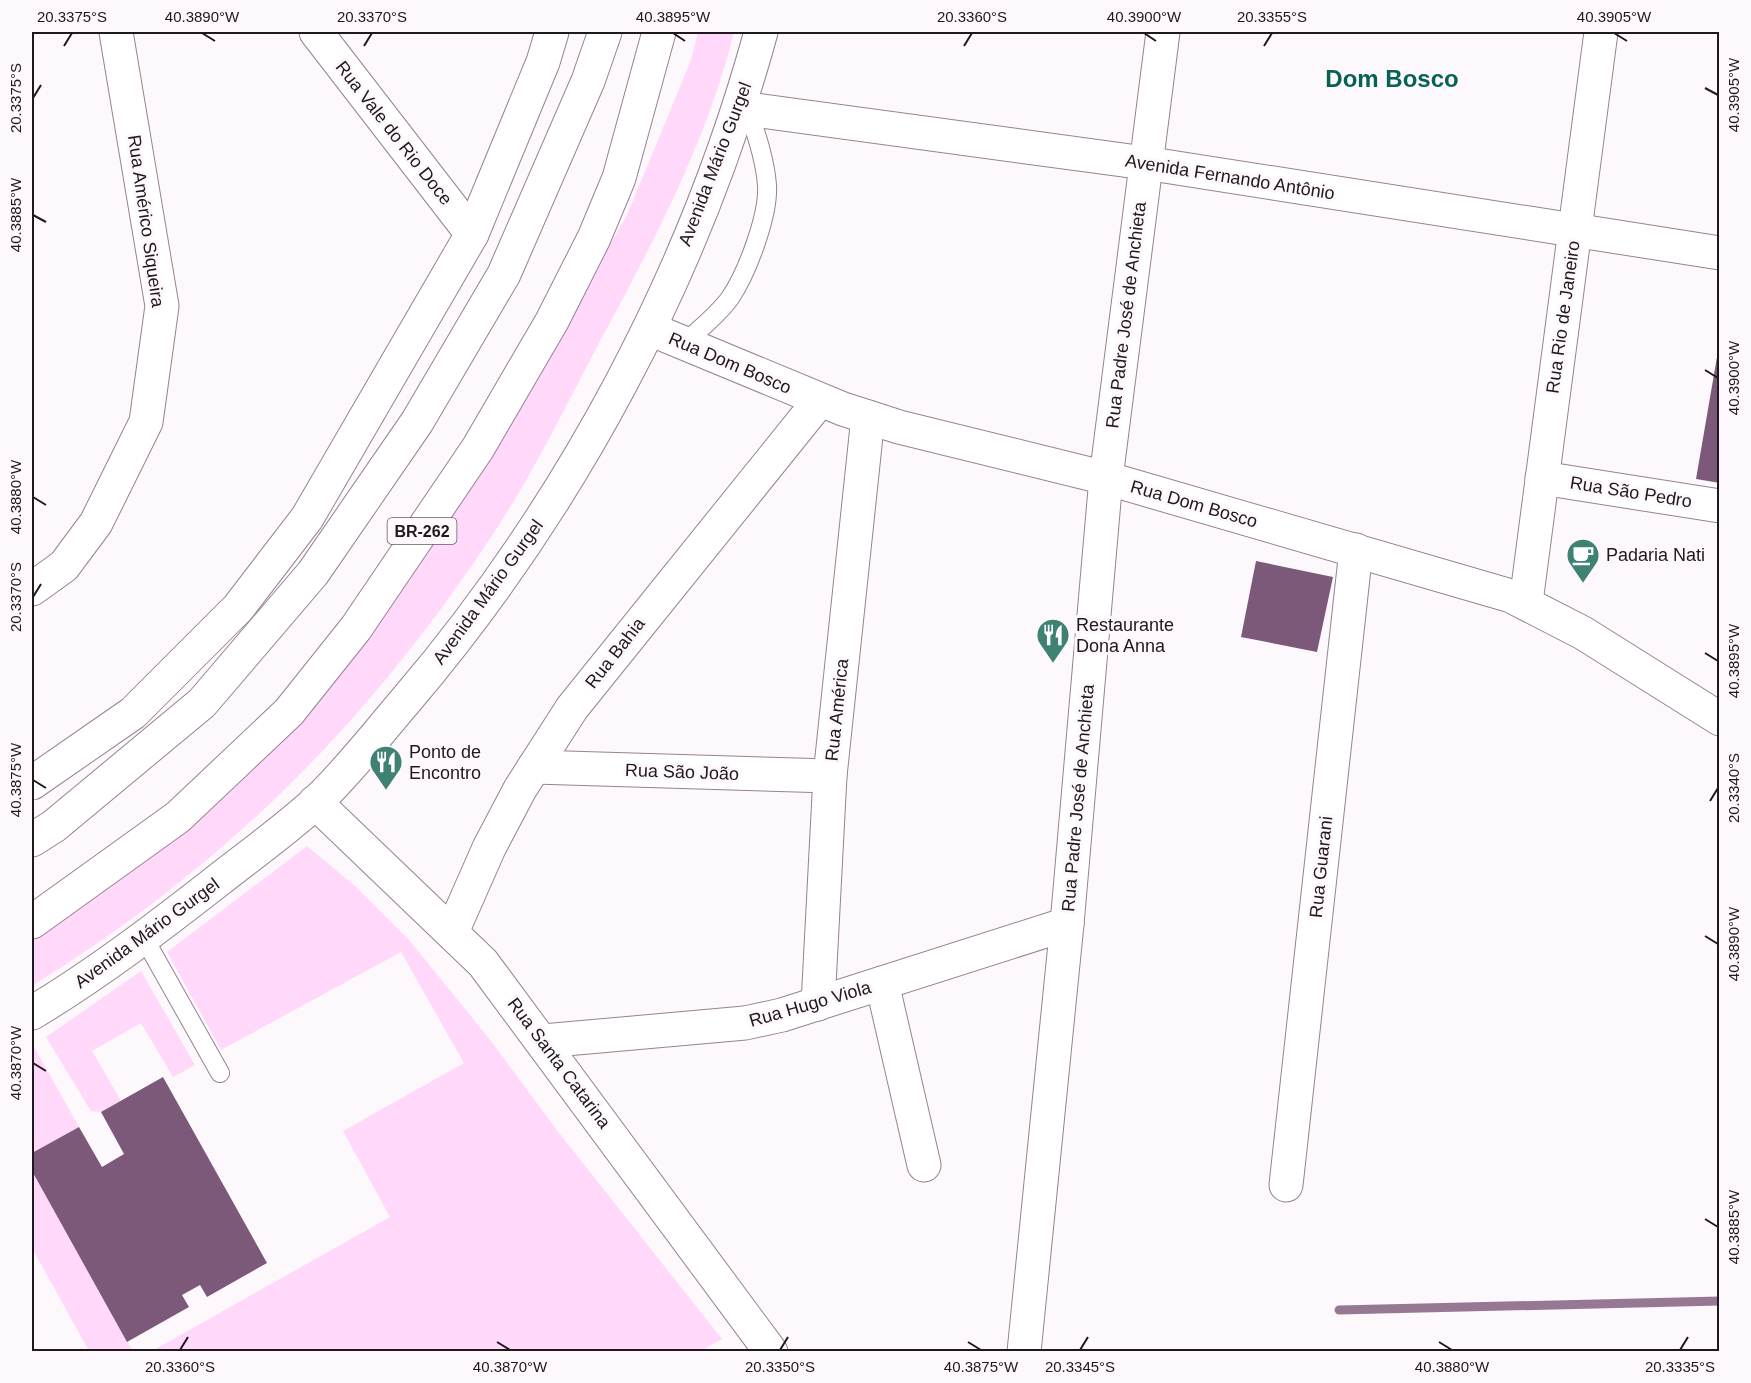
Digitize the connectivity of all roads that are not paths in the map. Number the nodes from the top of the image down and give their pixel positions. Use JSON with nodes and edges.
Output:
{"nodes":[{"id":1,"x":116,"y":32,"type":"edge"},
{"id":2,"x":316,"y":32,"type":"edge"},
{"id":3,"x":552,"y":32,"type":"edge"},
{"id":4,"x":605,"y":32,"type":"edge"},
{"id":5,"x":659,"y":32,"type":"edge"},
{"id":6,"x":761,"y":32,"type":"edge"},
{"id":7,"x":1163,"y":32,"type":"edge"},
{"id":8,"x":1601,"y":32,"type":"edge"},
{"id":9,"x":744,"y":109,"type":"junction"},
{"id":10,"x":1145,"y":162,"type":"junction"},
{"id":11,"x":1575,"y":232,"type":"junction"},
{"id":12,"x":472,"y":234,"type":"junction"},
{"id":13,"x":1719,"y":253,"type":"edge"},
{"id":14,"x":650,"y":329,"type":"junction"},
{"id":15,"x":684,"y":344,"type":"junction"},
{"id":16,"x":820,"y":400,"type":"junction"},
{"id":17,"x":868,"y":417,"type":"junction"},
{"id":18,"x":1106,"y":478,"type":"junction"},
{"id":19,"x":1542,"y":478,"type":"junction"},
{"id":20,"x":1719,"y":506,"type":"edge"},
{"id":21,"x":1356,"y":550,"type":"junction"},
{"id":22,"x":32,"y":589,"type":"edge"},
{"id":23,"x":1526,"y":602,"type":"junction"},
{"id":24,"x":1719,"y":719,"type":"edge"},
{"id":25,"x":534,"y":767,"type":"junction"},
{"id":26,"x":830,"y":776,"type":"junction"},
{"id":27,"x":32,"y":783,"type":"edge"},
{"id":28,"x":315,"y":802,"type":"junction"},
{"id":29,"x":32,"y":840,"type":"edge"},
{"id":30,"x":32,"y":922,"type":"edge"},
{"id":31,"x":1067,"y":924,"type":"junction"},
{"id":32,"x":452,"y":932,"type":"junction"},
{"id":33,"x":144,"y":938,"type":"junction"},
{"id":34,"x":882,"y":983,"type":"junction"},
{"id":35,"x":818,"y":1004,"type":"junction"},
{"id":36,"x":32,"y":1013,"type":"edge"},
{"id":37,"x":543,"y":1041,"type":"junction"},
{"id":38,"x":220,"y":1073,"type":"dead end"},
{"id":39,"x":924,"y":1165,"type":"dead end"},
{"id":40,"x":1286,"y":1185,"type":"dead end"},
{"id":41,"x":771,"y":1352,"type":"edge"},
{"id":42,"x":1024,"y":1352,"type":"edge"}],
"edges":[{"from":1,"to":22,"type":"street","name":"Rua Américo Siqueira"},
{"from":2,"to":12,"type":"street","name":"Rua Vale do Rio Doce"},
{"from":3,"to":12,"type":"street"},
{"from":4,"to":29,"type":"street"},
{"from":5,"to":30,"type":"street","number":"BR-262"},
{"from":6,"to":9,"type":"street","name":"Avenida Mário Gurgel"},
{"from":7,"to":10,"type":"street","name":"Rua Padre José de Anchieta"},
{"from":8,"to":11,"type":"street","name":"Rua Rio de Janeiro"},
{"from":9,"to":10,"type":"street","name":"Avenida Fernando Antônio"},
{"from":9,"to":14,"type":"street","name":"Avenida Mário Gurgel"},
{"from":9,"to":15,"type":"lane"},
{"from":10,"to":11,"type":"street","name":"Avenida Fernando Antônio"},
{"from":10,"to":18,"type":"street","name":"Rua Padre José de Anchieta"},
{"from":11,"to":13,"type":"street","name":"Avenida Fernando Antônio"},
{"from":11,"to":19,"type":"street","name":"Rua Rio de Janeiro"},
{"from":12,"to":27,"type":"street"},
{"from":14,"to":15,"type":"street","name":"Rua Dom Bosco"},
{"from":14,"to":28,"type":"street","name":"Avenida Mário Gurgel"},
{"from":15,"to":16,"type":"street","name":"Rua Dom Bosco"},
{"from":16,"to":17,"type":"street","name":"Rua Dom Bosco"},
{"from":16,"to":25,"type":"street","name":"Rua Bahia"},
{"from":17,"to":18,"type":"street","name":"Rua Dom Bosco"},
{"from":17,"to":26,"type":"street","name":"Rua América"},
{"from":18,"to":21,"type":"street","name":"Rua Dom Bosco"},
{"from":18,"to":31,"type":"street","name":"Rua Padre José de Anchieta"},
{"from":19,"to":20,"type":"street","name":"Rua São Pedro"},
{"from":19,"to":23,"type":"street","name":"Rua Rio de Janeiro"},
{"from":21,"to":23,"type":"street","name":"Rua Dom Bosco"},
{"from":21,"to":40,"type":"street","name":"Rua Guarani"},
{"from":23,"to":24,"type":"street","name":"Rua Dom Bosco"},
{"from":25,"to":26,"type":"street","name":"Rua São João"},
{"from":25,"to":32,"type":"street","name":"Rua Bahia"},
{"from":26,"to":35,"type":"street","name":"Rua América"},
{"from":28,"to":32,"type":"street","name":"Rua Santa Catarina"},
{"from":28,"to":33,"type":"street","name":"Avenida Mário Gurgel"},
{"from":31,"to":34,"type":"street","name":"Rua Hugo Viola"},
{"from":31,"to":42,"type":"street","name":"Rua Padre José de Anchieta"},
{"from":32,"to":37,"type":"street","name":"Rua Santa Catarina"},
{"from":33,"to":36,"type":"street","name":"Avenida Mário Gurgel"},
{"from":33,"to":38,"type":"lane"},
{"from":34,"to":35,"type":"street","name":"Rua Hugo Viola"},
{"from":34,"to":39,"type":"street"},
{"from":35,"to":37,"type":"street","name":"Rua Hugo Viola"},
{"from":37,"to":41,"type":"street","name":"Rua Santa Catarina"}]}
